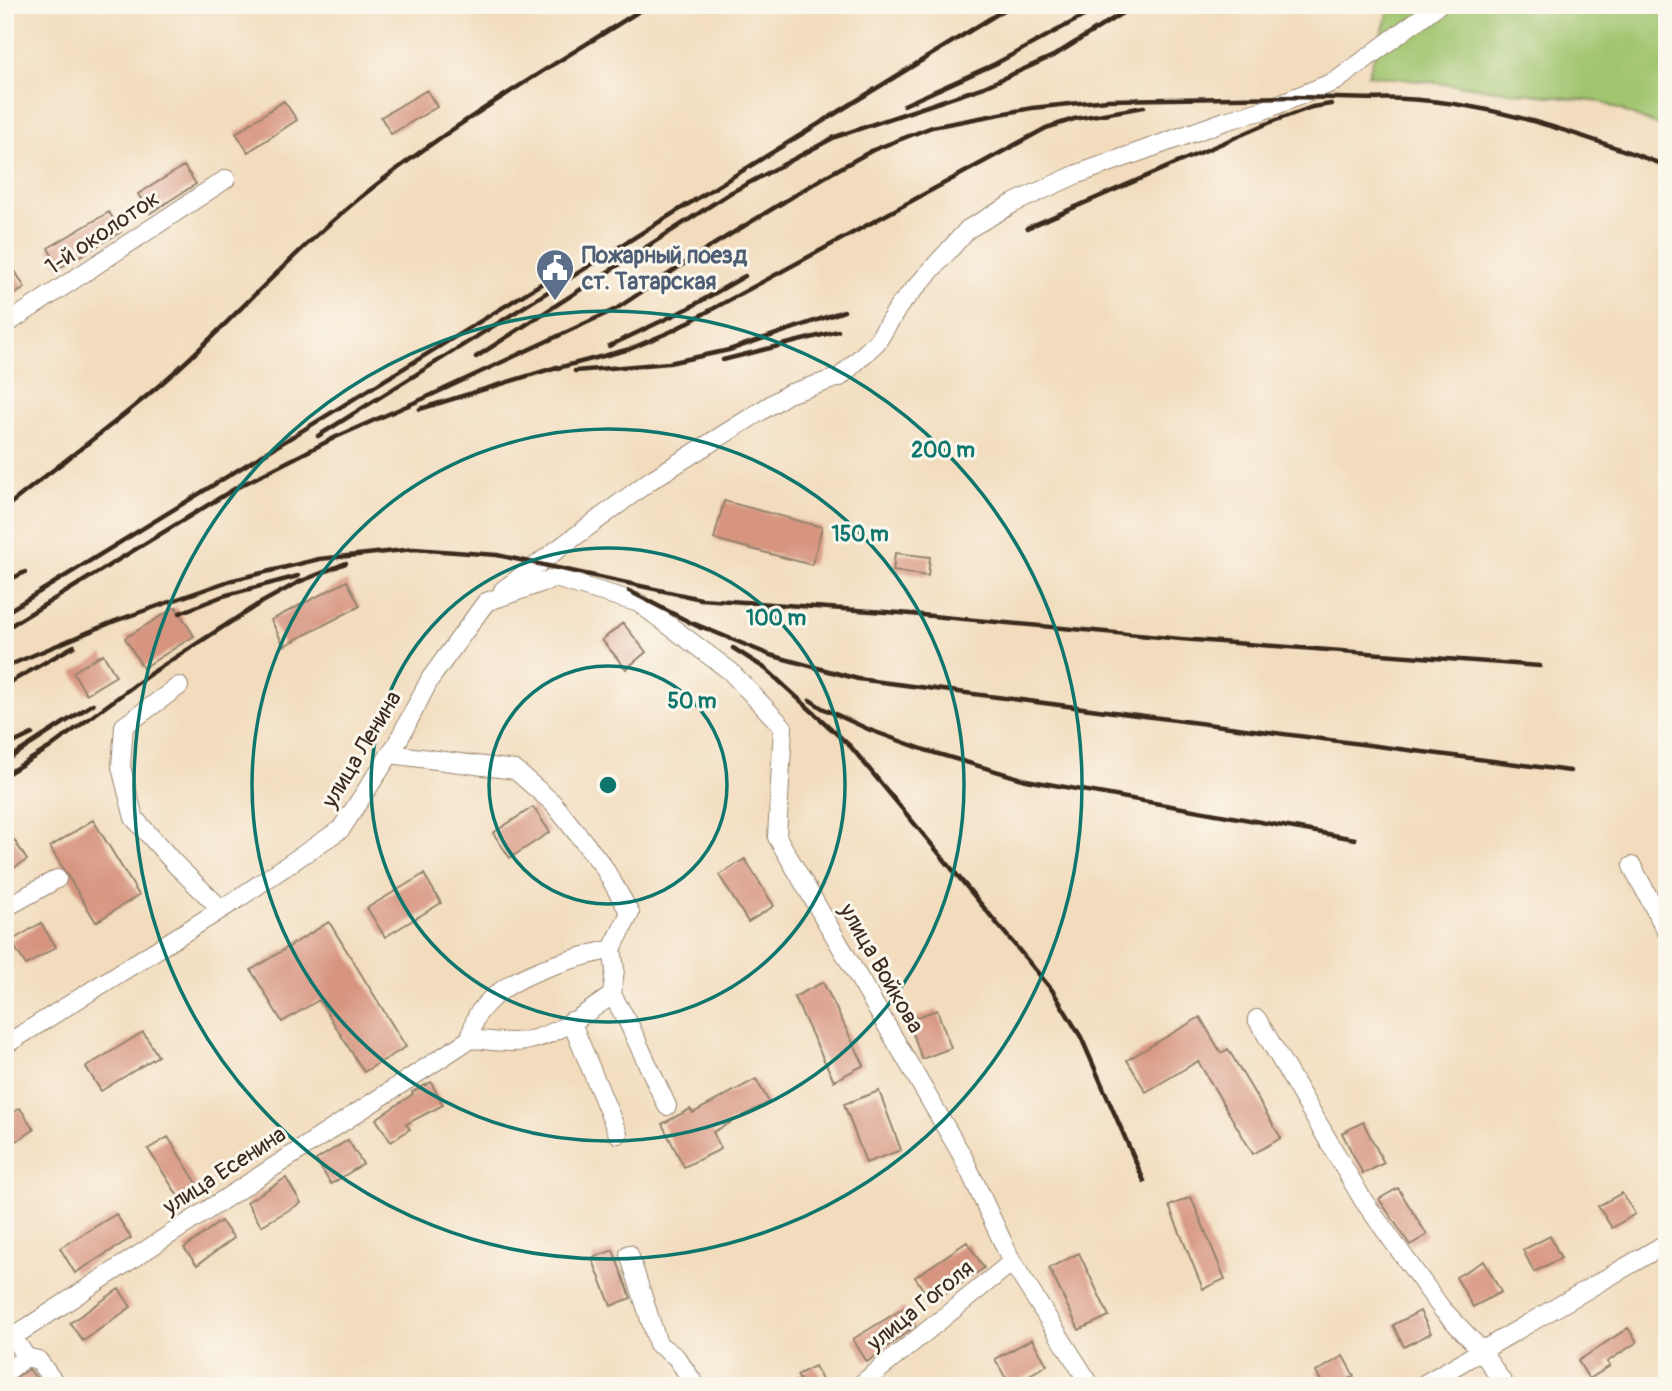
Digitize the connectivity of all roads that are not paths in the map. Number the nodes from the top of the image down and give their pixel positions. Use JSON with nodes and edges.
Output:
{"nodes":[{"id":1,"x":1438,"y":5,"type":"edge"},
{"id":2,"x":226,"y":179,"type":"dead end"},
{"id":3,"x":5,"y":325,"type":"edge"},
{"id":4,"x":486,"y":602,"type":"junction"},
{"id":5,"x":179,"y":686,"type":"dead end"},
{"id":6,"x":390,"y":754,"type":"junction"},
{"id":7,"x":1632,"y":866,"type":"dead end"},
{"id":8,"x":57,"y":879,"type":"dead end"},
{"id":9,"x":5,"y":908,"type":"edge"},
{"id":10,"x":221,"y":909,"type":"junction"},
{"id":11,"x":1667,"y":932,"type":"edge"},
{"id":12,"x":612,"y":949,"type":"junction"},
{"id":13,"x":612,"y":995,"type":"junction"},
{"id":14,"x":1257,"y":1018,"type":"dead end"},
{"id":15,"x":571,"y":1021,"type":"junction"},
{"id":16,"x":8,"y":1038,"type":"edge"},
{"id":17,"x":470,"y":1039,"type":"junction"},
{"id":18,"x":667,"y":1106,"type":"dead end"},
{"id":19,"x":618,"y":1134,"type":"dead end"},
{"id":20,"x":1667,"y":1243,"type":"edge"},
{"id":21,"x":629,"y":1254,"type":"dead end"},
{"id":22,"x":1012,"y":1262,"type":"junction"},
{"id":23,"x":9,"y":1340,"type":"edge"},
{"id":24,"x":1481,"y":1350,"type":"junction"},
{"id":25,"x":26,"y":1357,"type":"junction"},
{"id":26,"x":5,"y":1373,"type":"edge"},
{"id":27,"x":57,"y":1386,"type":"edge"},
{"id":28,"x":696,"y":1386,"type":"edge"},
{"id":29,"x":859,"y":1386,"type":"edge"},
{"id":30,"x":1091,"y":1386,"type":"edge"},
{"id":31,"x":1421,"y":1386,"type":"edge"},
{"id":32,"x":1505,"y":1386,"type":"edge"}],
"edges":[{"from":1,"to":4,"type":"street","name":"улица Ленина"},
{"from":2,"to":3,"type":"street","name":"1-й околоток"},
{"from":4,"to":6,"type":"street","name":"улица Ленина"},
{"from":4,"to":22,"type":"street","name":"улица Войкова"},
{"from":5,"to":10,"type":"street"},
{"from":6,"to":10,"type":"street","name":"улица Ленина"},
{"from":6,"to":12,"type":"street"},
{"from":7,"to":11,"type":"street"},
{"from":8,"to":9,"type":"street"},
{"from":10,"to":16,"type":"street","name":"улица Ленина"},
{"from":12,"to":13,"type":"street"},
{"from":12,"to":17,"type":"street"},
{"from":13,"to":15,"type":"street"},
{"from":13,"to":18,"type":"street"},
{"from":14,"to":24,"type":"street"},
{"from":15,"to":17,"type":"street"},
{"from":15,"to":19,"type":"street"},
{"from":17,"to":23,"type":"street","name":"улица Есенина"},
{"from":20,"to":24,"type":"street"},
{"from":21,"to":28,"type":"street"},
{"from":22,"to":29,"type":"street","name":"улица Гоголя"},
{"from":22,"to":30,"type":"street","name":"улица Войкова"},
{"from":23,"to":25,"type":"street"},
{"from":24,"to":31,"type":"street"},
{"from":24,"to":32,"type":"street"},
{"from":25,"to":26,"type":"street"},
{"from":25,"to":27,"type":"street"}]}
